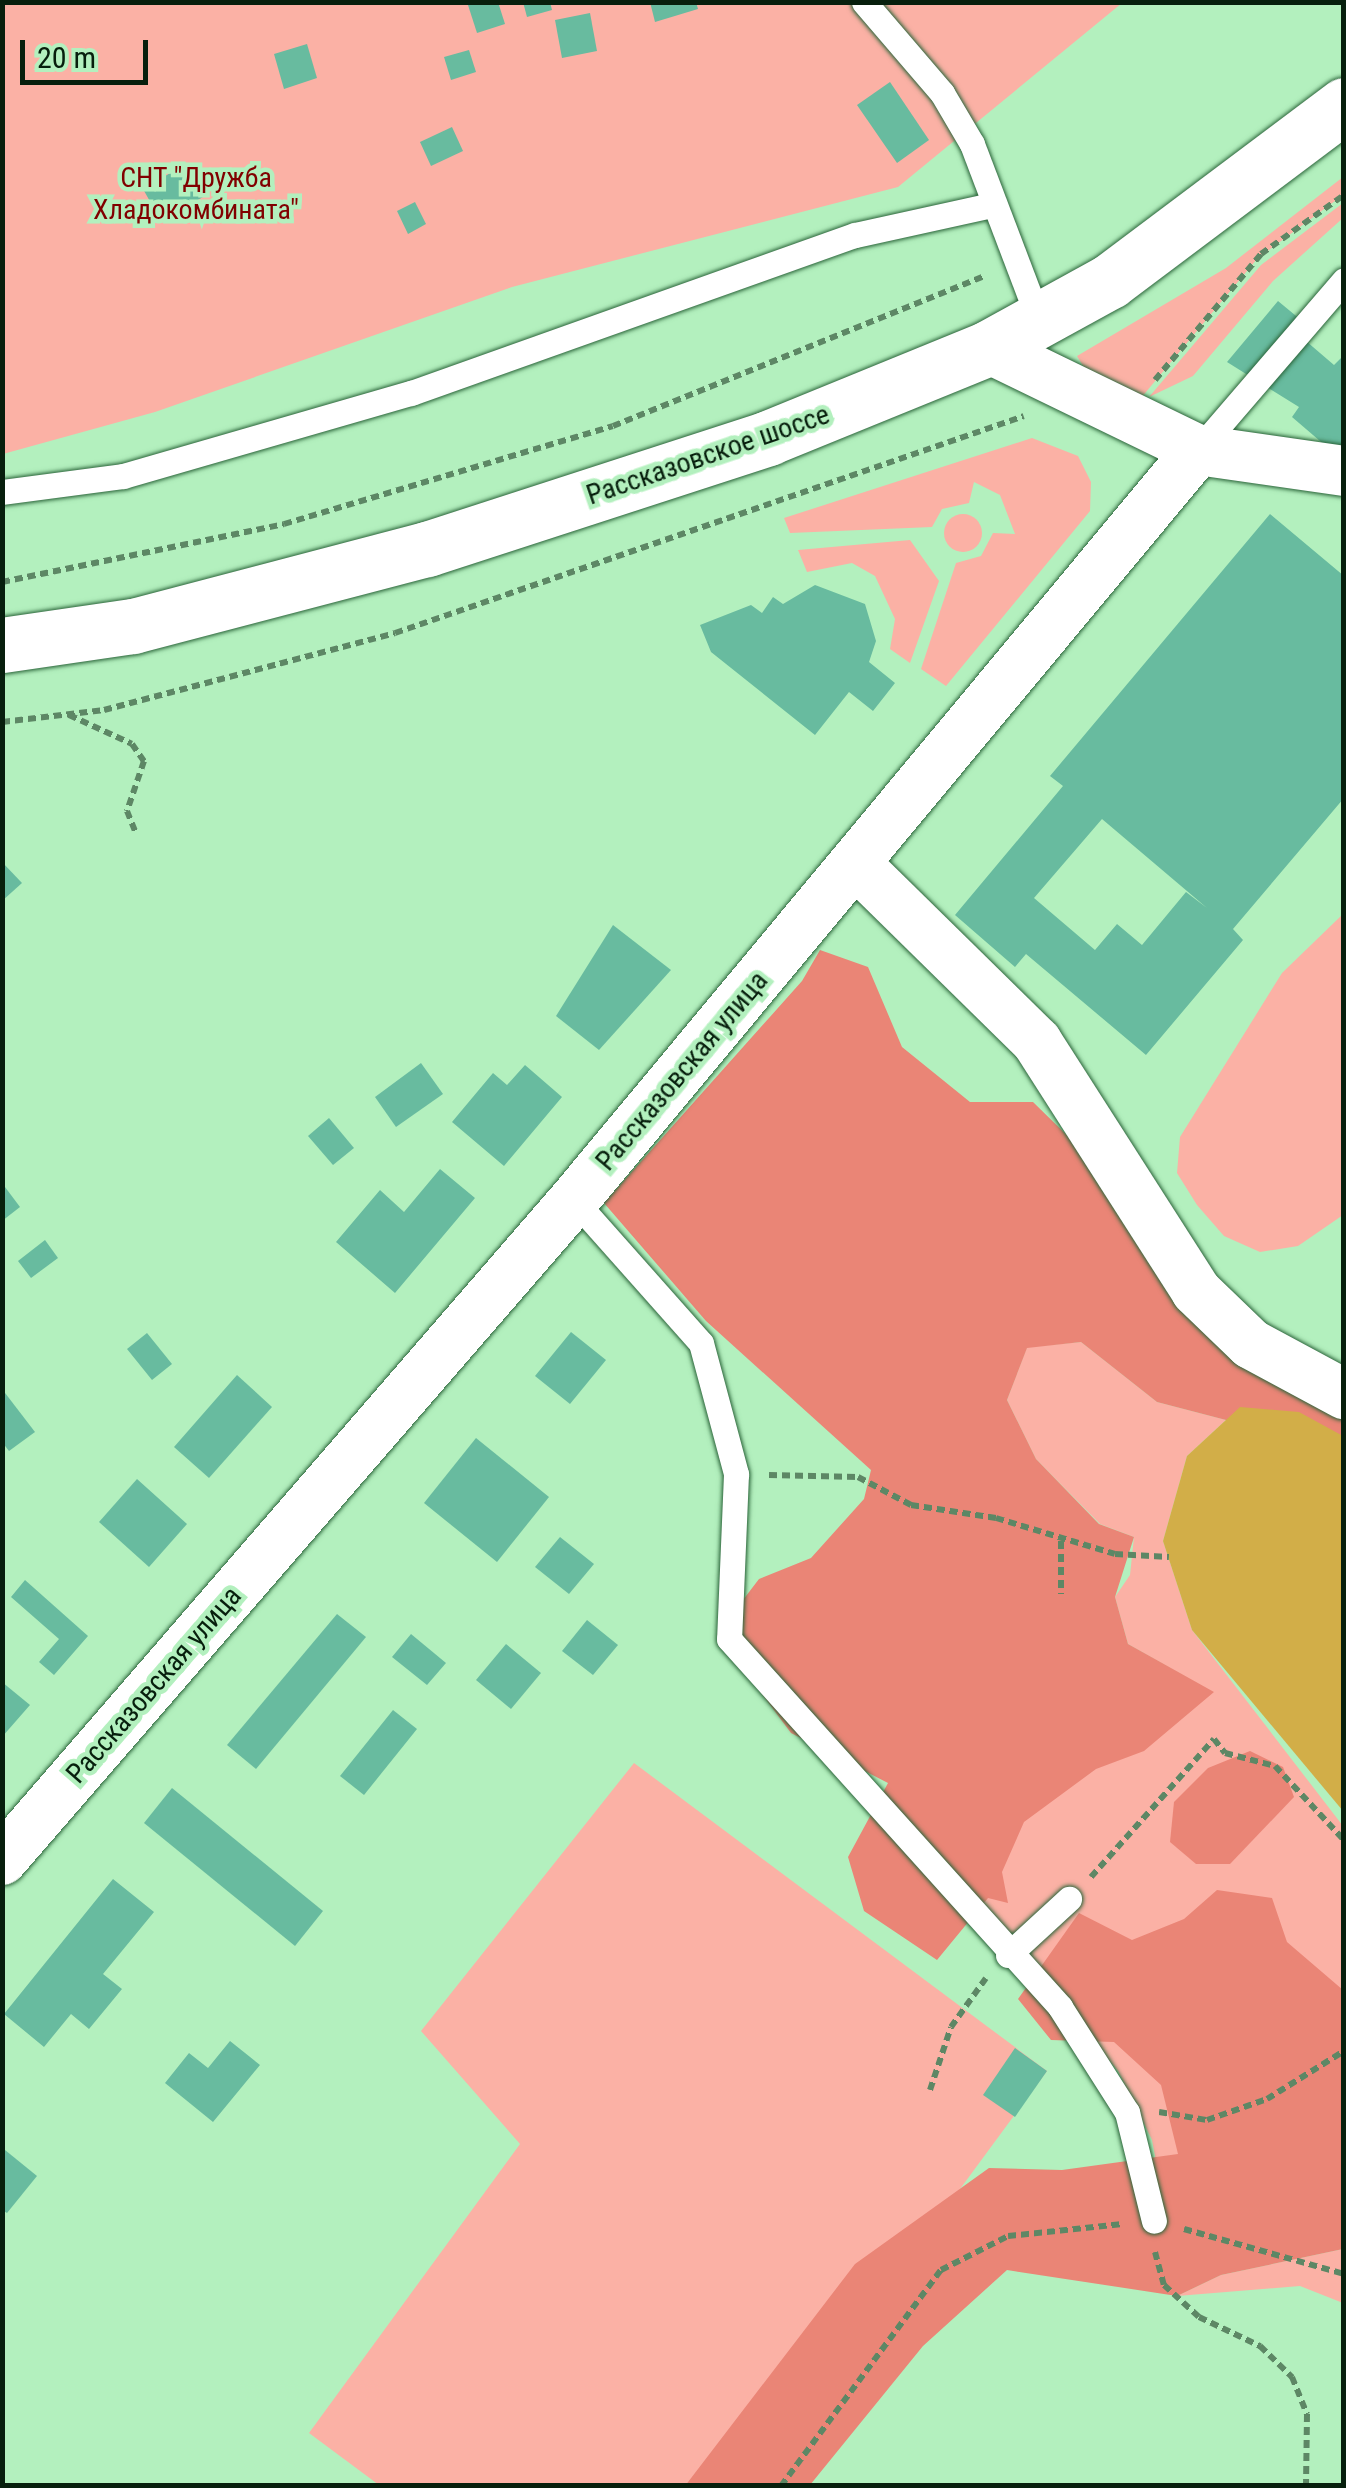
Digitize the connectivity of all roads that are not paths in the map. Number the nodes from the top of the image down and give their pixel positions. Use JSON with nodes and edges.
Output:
{"nodes":[{"id":1,"x":864,"y":2,"type":"edge"},
{"id":2,"x":1344,"y":105,"type":"edge"},
{"id":3,"x":992,"y":206,"type":"junction"},
{"id":4,"x":1344,"y":280,"type":"edge"},
{"id":5,"x":1039,"y":320,"type":"junction"},
{"id":6,"x":988,"y":348,"type":"junction"},
{"id":7,"x":1198,"y":450,"type":"junction"},
{"id":8,"x":1344,"y":471,"type":"edge"},
{"id":9,"x":2,"y":492,"type":"edge"},
{"id":10,"x":2,"y":645,"type":"edge"},
{"id":11,"x":855,"y":863,"type":"junction"},
{"id":12,"x":574,"y":1200,"type":"junction"},
{"id":13,"x":1344,"y":1394,"type":"edge"},
{"id":14,"x":2,"y":1860,"type":"edge"},
{"id":15,"x":1069,"y":1899,"type":"road end"},
{"id":16,"x":1008,"y":1955,"type":"junction"},
{"id":17,"x":1154,"y":2221,"type":"road end"}],
"edges":[{"from":1,"to":3,"type":"lane"},
{"from":2,"to":5,"type":"main road","name":"Рассказовское шоссе"},
{"from":3,"to":5,"type":"lane"},
{"from":3,"to":9,"type":"lane"},
{"from":4,"to":7,"type":"lane"},
{"from":5,"to":6,"type":"main road","name":"Рассказовское шоссе"},
{"from":6,"to":7,"type":"street"},
{"from":6,"to":10,"type":"main road","name":"Рассказовское шоссе"},
{"from":7,"to":8,"type":"street"},
{"from":7,"to":11,"type":"street","name":"Рассказовская улица"},
{"from":11,"to":12,"type":"street","name":"Рассказовская улица"},
{"from":11,"to":13,"type":"street"},
{"from":12,"to":14,"type":"street","name":"Рассказовская улица"},
{"from":12,"to":16,"type":"lane"},
{"from":15,"to":16,"type":"lane"},
{"from":16,"to":17,"type":"lane"}]}
